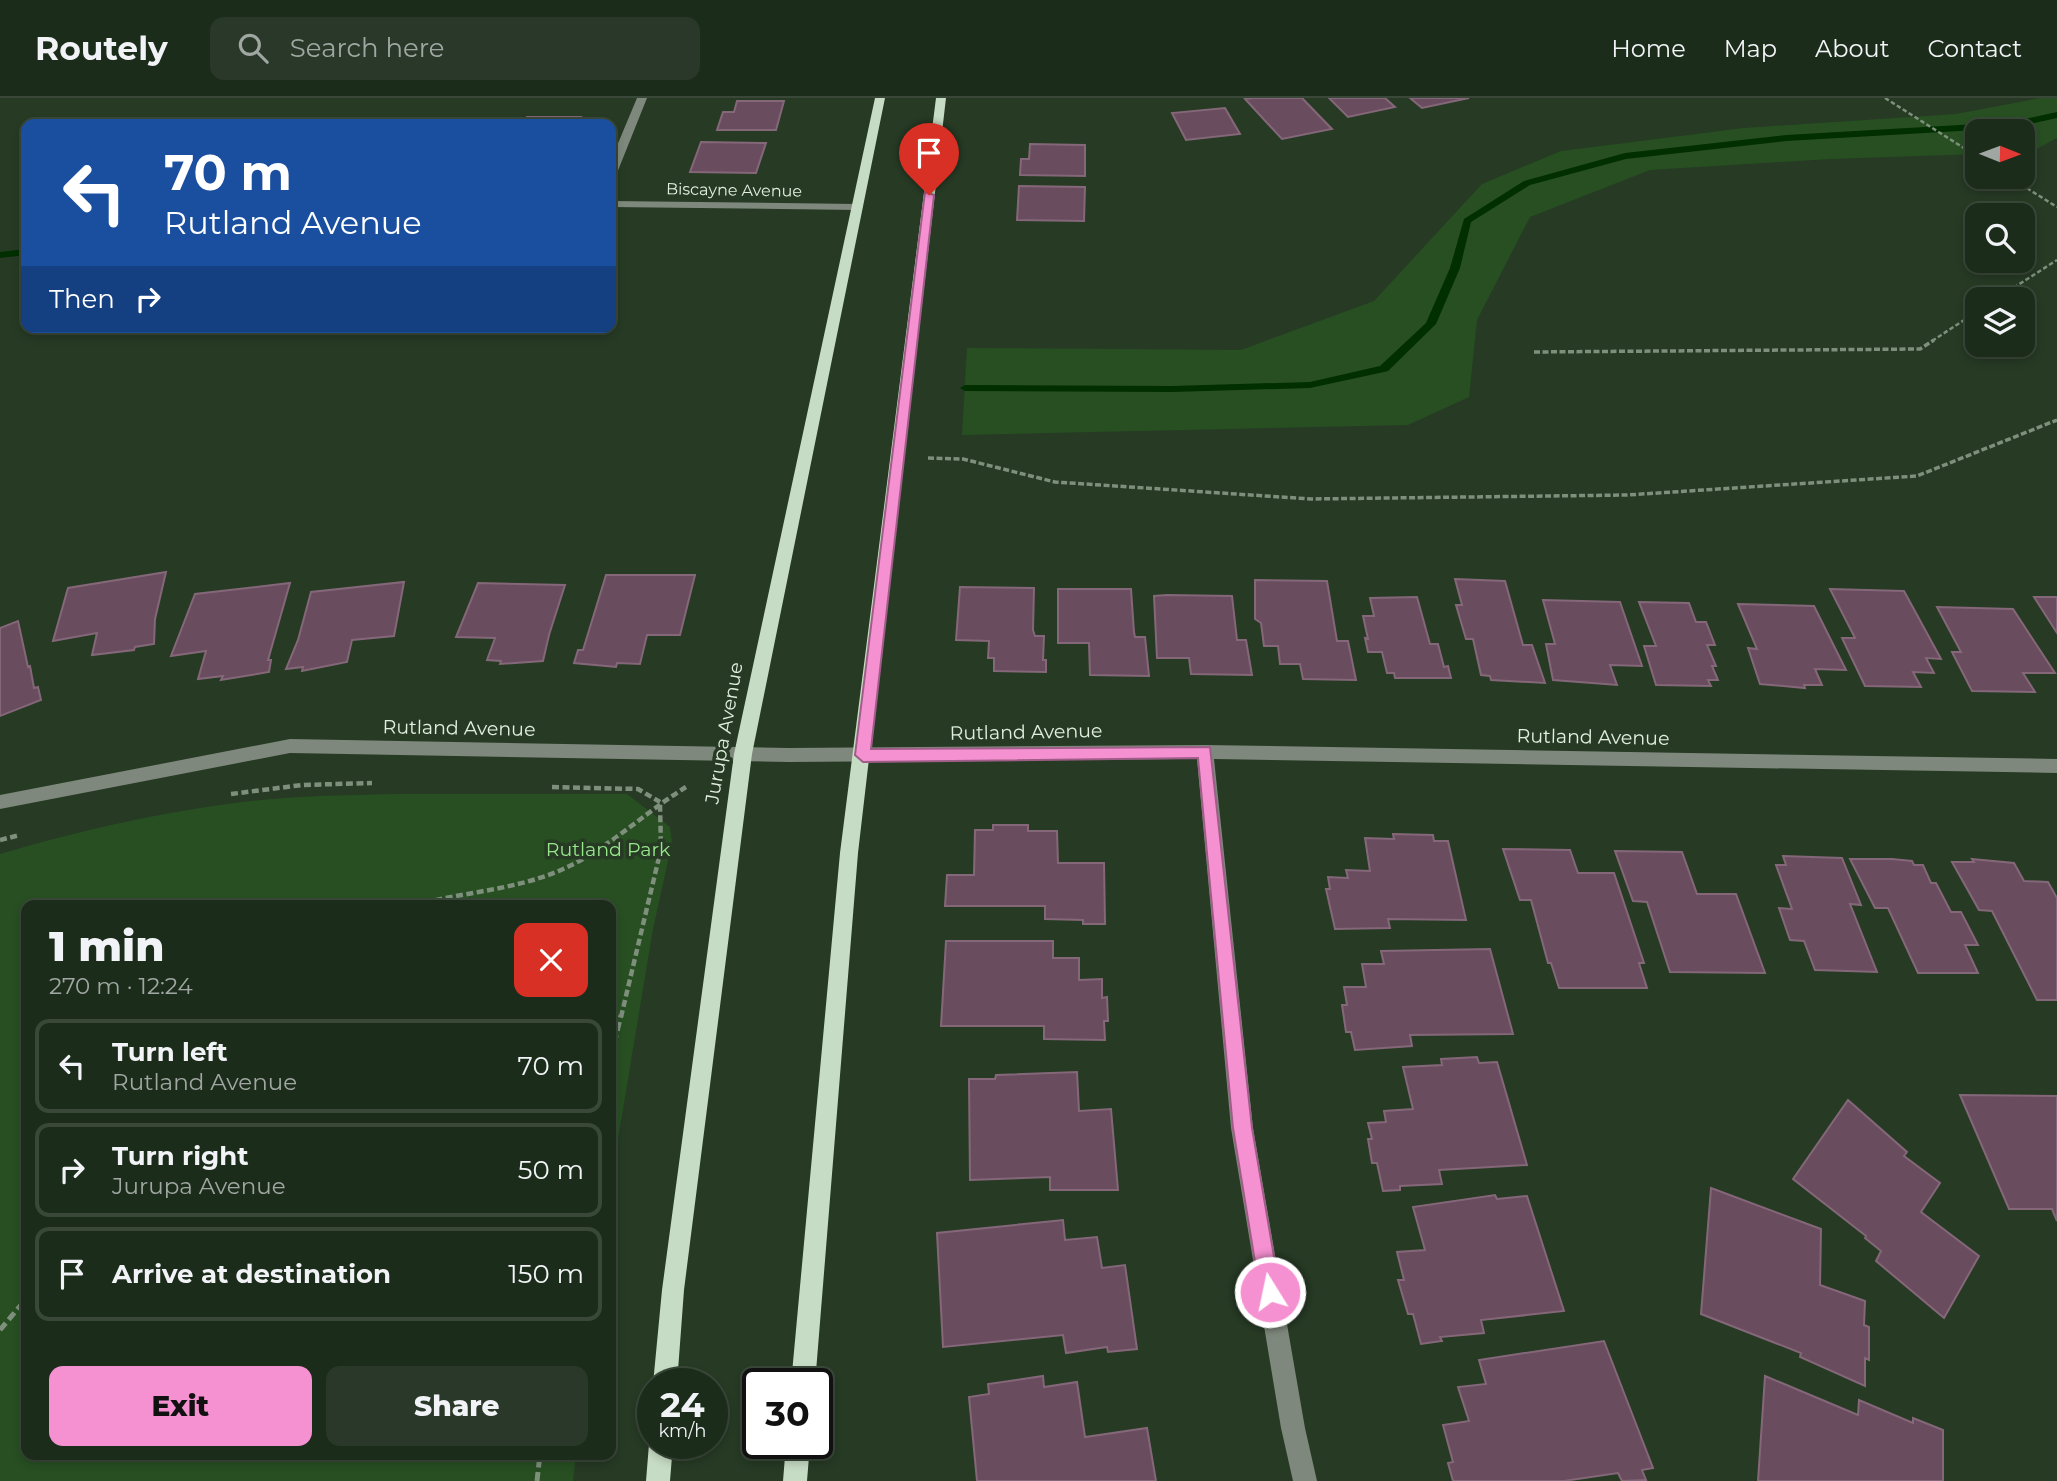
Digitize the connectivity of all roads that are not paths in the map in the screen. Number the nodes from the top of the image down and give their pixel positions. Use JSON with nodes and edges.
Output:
{"nodes":[{"id":1,"x":642,"y":98,"type":"edge"},
{"id":2,"x":880,"y":98,"type":"edge"},
{"id":3,"x":941,"y":98,"type":"edge"},
{"id":4,"x":616,"y":161,"type":"edge"},
{"id":5,"x":616,"y":204,"type":"edge"},
{"id":6,"x":857,"y":207,"type":"junction"},
{"id":7,"x":1205,"y":752,"type":"junction"},
{"id":8,"x":743,"y":754,"type":"junction"},
{"id":9,"x":863,"y":755,"type":"junction"},
{"id":10,"x":2057,"y":766,"type":"edge"},
{"id":11,"x":0,"y":802,"type":"edge"},
{"id":12,"x":666,"y":1368,"type":"edge"},
{"id":13,"x":804,"y":1368,"type":"edge"},
{"id":14,"x":660,"y":1459,"type":"edge"},
{"id":15,"x":796,"y":1459,"type":"edge"},
{"id":16,"x":658,"y":1481,"type":"edge"},
{"id":17,"x":794,"y":1481,"type":"edge"},
{"id":18,"x":1305,"y":1481,"type":"edge"}],
"edges":[{"from":1,"to":4,"type":"street"},
{"from":2,"to":6,"type":"main road","name":"Jurupa Avenue"},
{"from":3,"to":9,"type":"main road"},
{"from":5,"to":6,"type":"street","name":"Biscayne Avenue"},
{"from":6,"to":8,"type":"main road","name":"Jurupa Avenue"},
{"from":7,"to":9,"type":"street","name":"Rutland Avenue"},
{"from":7,"to":10,"type":"street","name":"Rutland Avenue"},
{"from":7,"to":18,"type":"street"},
{"from":8,"to":9,"type":"street","name":"Rutland Avenue"},
{"from":8,"to":11,"type":"street","name":"Rutland Avenue"},
{"from":8,"to":12,"type":"main road","name":"Jurupa Avenue"},
{"from":9,"to":13,"type":"main road"},
{"from":14,"to":16,"type":"main road"},
{"from":15,"to":17,"type":"main road"}]}
